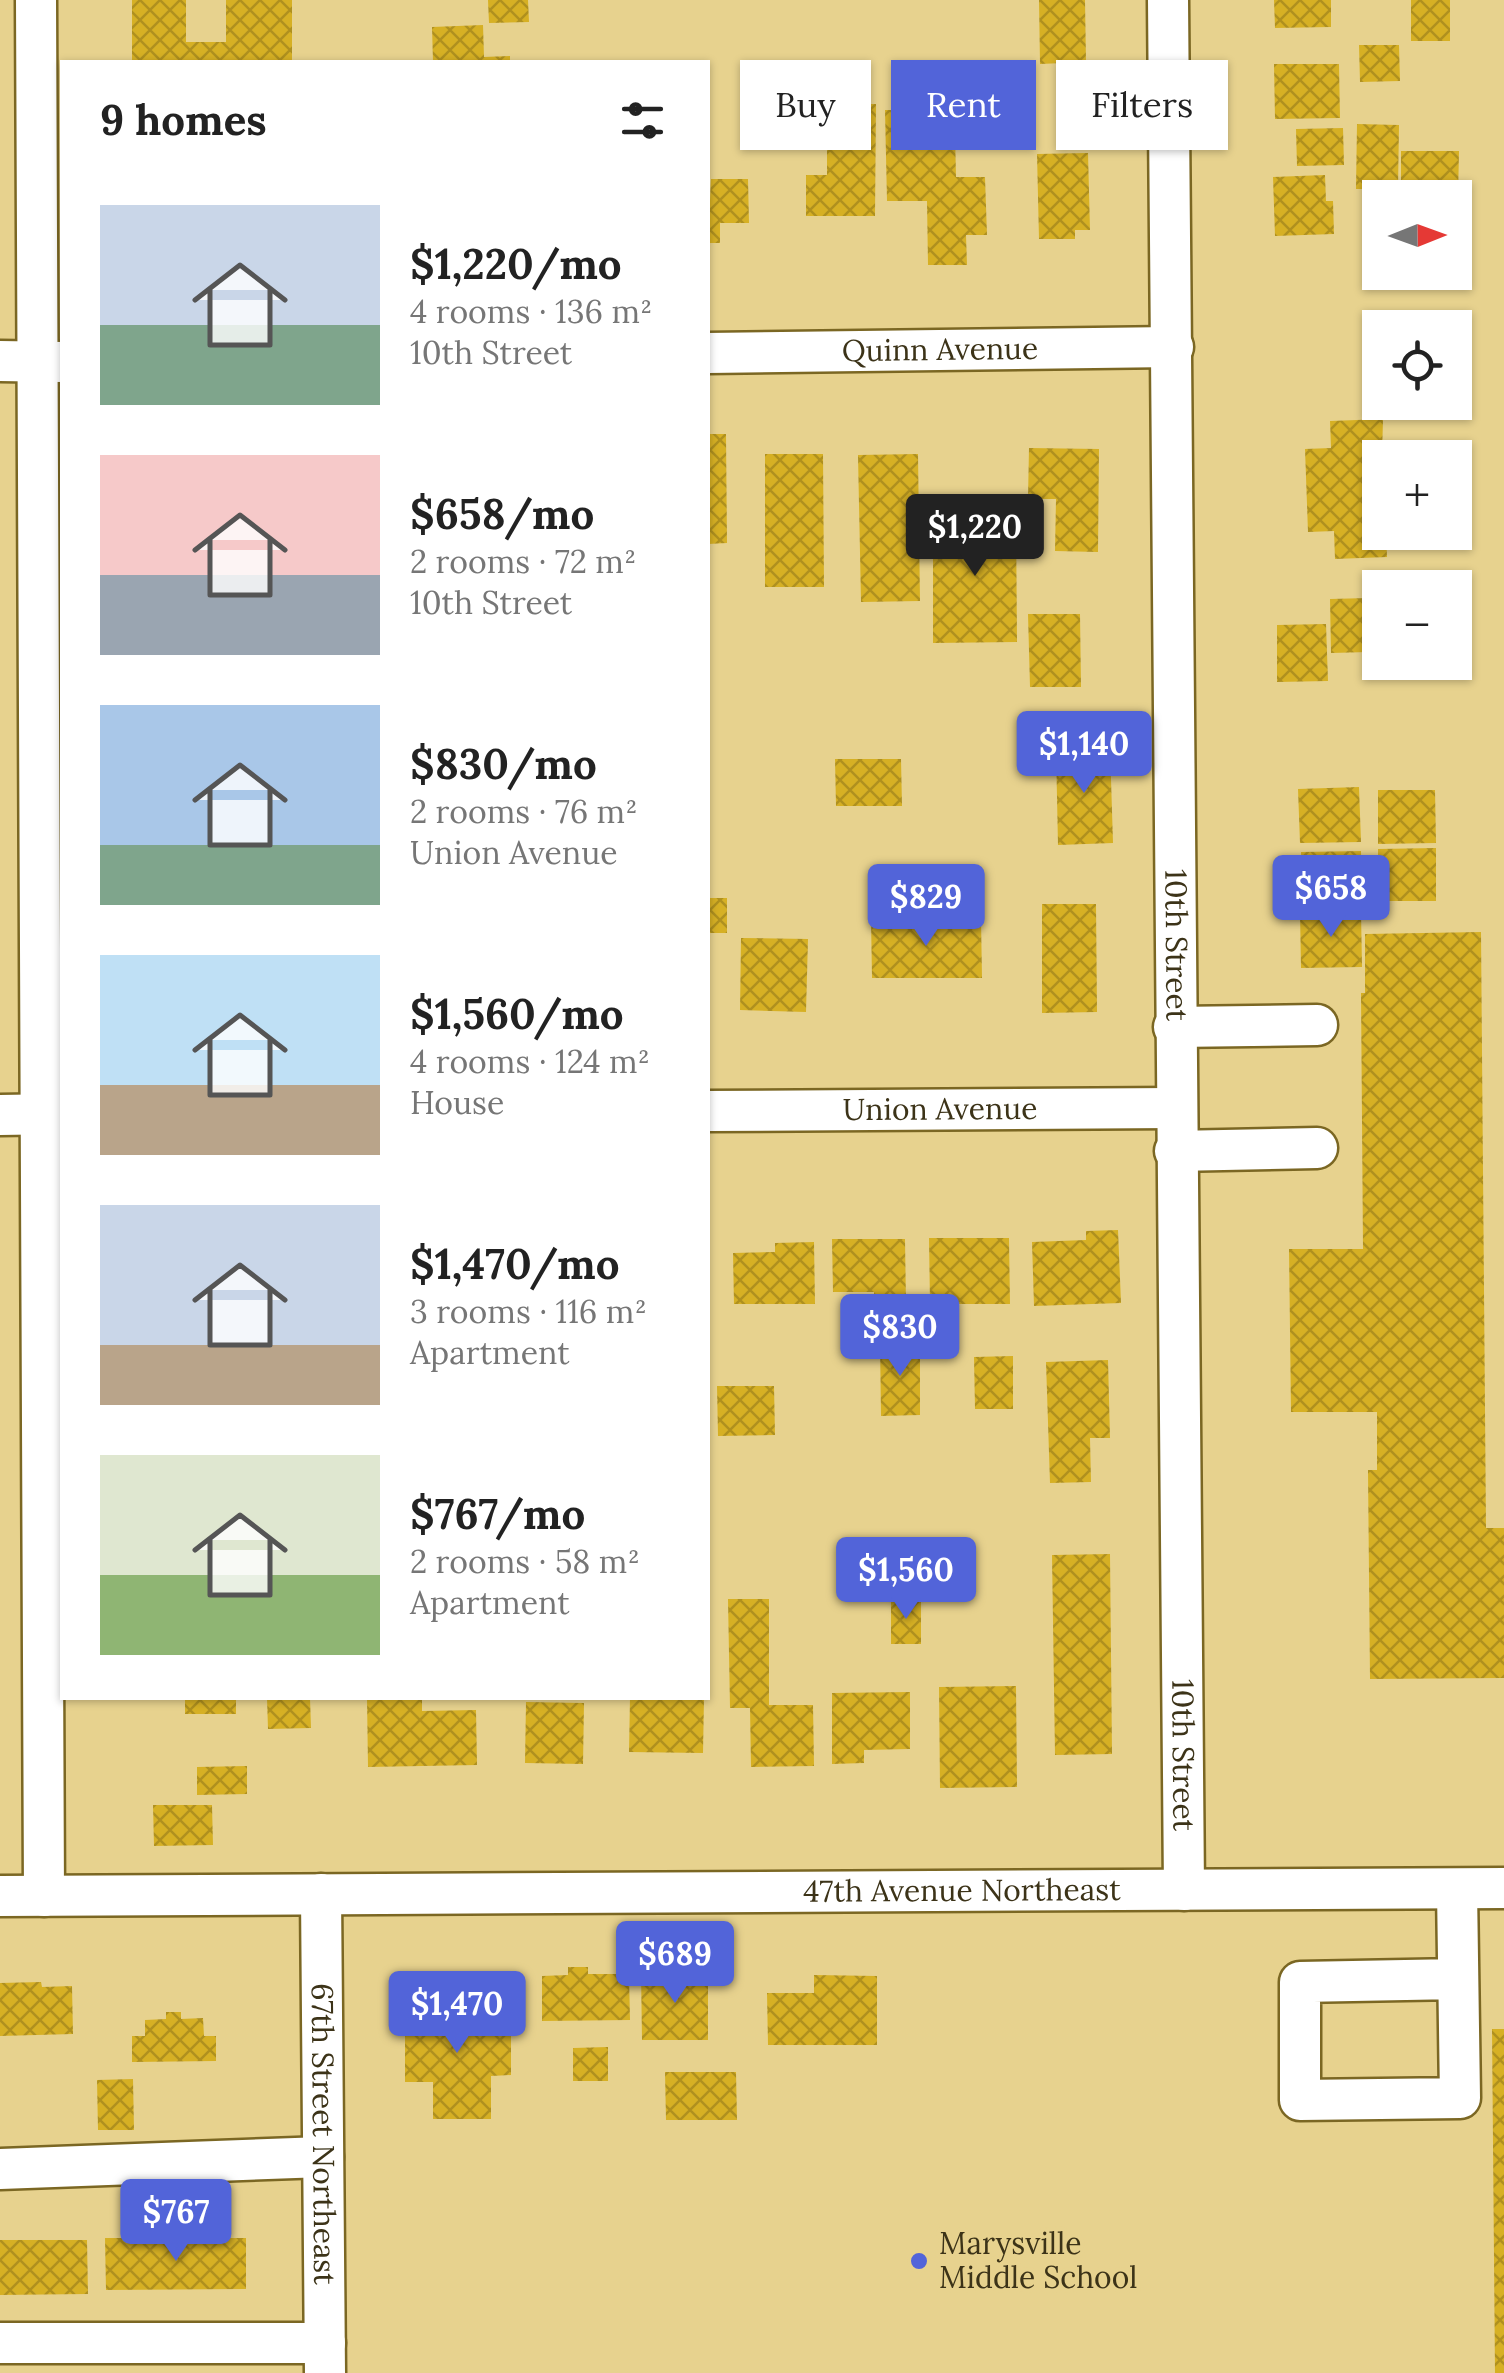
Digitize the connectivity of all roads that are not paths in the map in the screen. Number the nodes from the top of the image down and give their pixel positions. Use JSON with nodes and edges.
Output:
{"nodes":[{"id":1,"x":36,"y":0,"type":"edge"},
{"id":2,"x":1168,"y":0,"type":"edge"},
{"id":3,"x":1174,"y":347,"type":"junction"},
{"id":4,"x":710,"y":353,"type":"edge"},
{"id":5,"x":0,"y":361,"type":"edge"},
{"id":6,"x":51,"y":362,"type":"edge"},
{"id":7,"x":1317,"y":1025,"type":"dead end"},
{"id":8,"x":1174,"y":1026,"type":"junction"},
{"id":9,"x":1174,"y":1108,"type":"junction"},
{"id":10,"x":710,"y":1110,"type":"edge"},
{"id":11,"x":34,"y":1114,"type":"edge"},
{"id":12,"x":1318,"y":1148,"type":"dead end"},
{"id":13,"x":1175,"y":1151,"type":"junction"},
{"id":14,"x":1457,"y":1888,"type":"junction"},
{"id":15,"x":1504,"y":1888,"type":"edge"},
{"id":16,"x":1184,"y":1890,"type":"junction"},
{"id":17,"x":320,"y":1894,"type":"junction"},
{"id":18,"x":0,"y":1896,"type":"edge"},
{"id":19,"x":44,"y":1896,"type":"junction"},
{"id":20,"x":1458,"y":1979,"type":"junction"},
{"id":21,"x":323,"y":2157,"type":"junction"},
{"id":22,"x":0,"y":2169,"type":"edge"},
{"id":23,"x":0,"y":2344,"type":"edge"},
{"id":24,"x":325,"y":2358,"type":"edge"}],
"edges":[{"from":1,"to":6,"type":"street"},
{"from":2,"to":3,"type":"street","name":"10th Street"},
{"from":3,"to":4,"type":"street","name":"Quinn Avenue"},
{"from":3,"to":8,"type":"street","name":"10th Street"},
{"from":5,"to":6,"type":"street"},
{"from":6,"to":11,"type":"street"},
{"from":7,"to":8,"type":"street"},
{"from":8,"to":9,"type":"street","name":"10th Street"},
{"from":9,"to":10,"type":"street","name":"Union Avenue"},
{"from":9,"to":13,"type":"street","name":"10th Street"},
{"from":11,"to":19,"type":"street"},
{"from":12,"to":13,"type":"street"},
{"from":13,"to":16,"type":"street","name":"10th Street"},
{"from":14,"to":15,"type":"street","name":"47th Avenue Northeast"},
{"from":14,"to":16,"type":"street","name":"47th Avenue Northeast"},
{"from":14,"to":20,"type":"street"},
{"from":16,"to":17,"type":"street","name":"47th Avenue Northeast"},
{"from":17,"to":19,"type":"street","name":"47th Avenue Northeast"},
{"from":17,"to":21,"type":"street","name":"67th Street Northeast"},
{"from":18,"to":19,"type":"street","name":"47th Avenue Northeast"},
{"from":20,"to":20,"type":"street"},
{"from":21,"to":22,"type":"street"},
{"from":21,"to":24,"type":"street","name":"67th Street Northeast"},
{"from":23,"to":24,"type":"street"}]}
